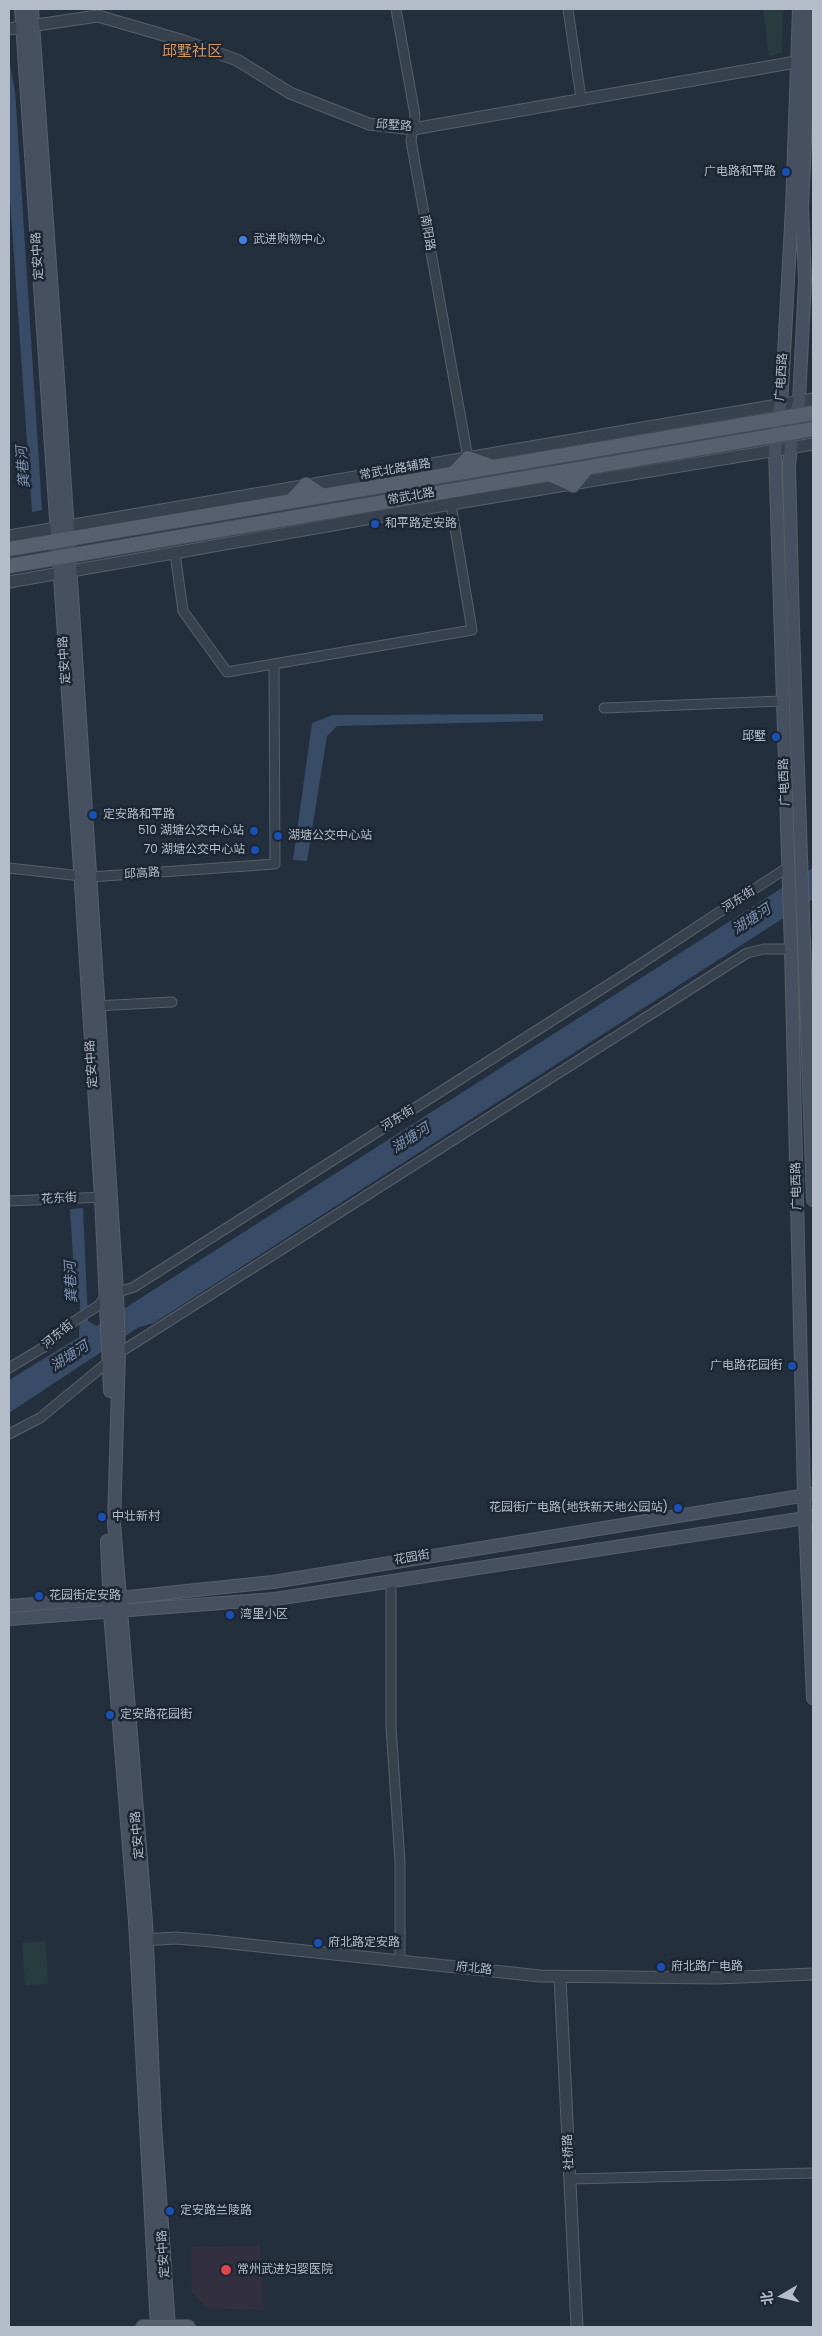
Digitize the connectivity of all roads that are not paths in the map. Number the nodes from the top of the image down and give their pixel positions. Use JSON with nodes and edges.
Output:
{"nodes":[{"id":1,"x":21,"y":9,"type":"edge"},
{"id":2,"x":32,"y":9,"type":"edge"},
{"id":3,"x":396,"y":9,"type":"edge"},
{"id":4,"x":568,"y":9,"type":"edge"},
{"id":5,"x":799,"y":9,"type":"edge"},
{"id":6,"x":810,"y":9,"type":"edge"},
{"id":7,"x":28,"y":27,"type":"junction"},
{"id":8,"x":9,"y":29,"type":"edge"},
{"id":9,"x":796,"y":62,"type":"junction"},
{"id":10,"x":581,"y":98,"type":"junction"},
{"id":11,"x":413,"y":128,"type":"junction"},
{"id":12,"x":813,"y":399,"type":"edge"},
{"id":13,"x":799,"y":401,"type":"junction"},
{"id":14,"x":781,"y":404,"type":"junction"},
{"id":15,"x":813,"y":413,"type":"edge"},
{"id":16,"x":795,"y":416,"type":"junction"},
{"id":17,"x":779,"y":418,"type":"junction"},
{"id":18,"x":813,"y":429,"type":"edge"},
{"id":19,"x":792,"y":433,"type":"junction"},
{"id":20,"x":776,"y":435,"type":"junction"},
{"id":21,"x":813,"y":444,"type":"edge"},
{"id":22,"x":791,"y":448,"type":"junction"},
{"id":23,"x":775,"y":451,"type":"junction"},
{"id":24,"x":468,"y":458,"type":"junction"},
{"id":25,"x":494,"y":467,"type":"junction"},
{"id":26,"x":588,"y":467,"type":"junction"},
{"id":27,"x":453,"y":474,"type":"junction"},
{"id":28,"x":550,"y":474,"type":"junction"},
{"id":29,"x":306,"y":485,"type":"junction"},
{"id":30,"x":573,"y":485,"type":"junction"},
{"id":31,"x":323,"y":496,"type":"junction"},
{"id":32,"x":291,"y":501,"type":"junction"},
{"id":33,"x":451,"y":504,"type":"junction"},
{"id":34,"x":63,"y":533,"type":"junction"},
{"id":35,"x":9,"y":536,"type":"edge"},
{"id":36,"x":9,"y":549,"type":"edge"},
{"id":37,"x":174,"y":553,"type":"junction"},
{"id":38,"x":64,"y":556,"type":"junction"},
{"id":39,"x":9,"y":566,"type":"edge"},
{"id":40,"x":65,"y":571,"type":"junction"},
{"id":41,"x":9,"y":582,"type":"edge"},
{"id":42,"x":274,"y":664,"type":"junction"},
{"id":43,"x":782,"y":701,"type":"junction"},
{"id":44,"x":604,"y":708,"type":"dead end"},
{"id":45,"x":9,"y":868,"type":"edge"},
{"id":46,"x":789,"y":873,"type":"junction"},
{"id":47,"x":85,"y":876,"type":"junction"},
{"id":48,"x":791,"y":949,"type":"junction"},
{"id":49,"x":172,"y":1002,"type":"dead end"},
{"id":50,"x":94,"y":1006,"type":"junction"},
{"id":51,"x":106,"y":1197,"type":"junction"},
{"id":52,"x":813,"y":1200,"type":"edge"},
{"id":53,"x":9,"y":1201,"type":"edge"},
{"id":54,"x":109,"y":1302,"type":"junction"},
{"id":55,"x":114,"y":1352,"type":"junction"},
{"id":56,"x":9,"y":1368,"type":"edge"},
{"id":57,"x":9,"y":1434,"type":"edge"},
{"id":58,"x":809,"y":1494,"type":"edge"},
{"id":59,"x":809,"y":1517,"type":"edge"},
{"id":60,"x":391,"y":1581,"type":"junction"},
{"id":61,"x":114,"y":1599,"type":"junction"},
{"id":62,"x":9,"y":1606,"type":"edge"},
{"id":63,"x":115,"y":1612,"type":"junction"},
{"id":64,"x":9,"y":1619,"type":"edge"},
{"id":65,"x":813,"y":1698,"type":"edge"},
{"id":66,"x":141,"y":1940,"type":"junction"},
{"id":67,"x":400,"y":1962,"type":"junction"},
{"id":68,"x":813,"y":1974,"type":"edge"},
{"id":69,"x":560,"y":1977,"type":"junction"},
{"id":70,"x":813,"y":2173,"type":"edge"},
{"id":71,"x":571,"y":2179,"type":"junction"},
{"id":72,"x":159,"y":2327,"type":"edge"},
{"id":73,"x":188,"y":2327,"type":"edge"},
{"id":74,"x":577,"y":2327,"type":"edge"}],
"edges":[{"from":1,"to":7,"type":"main road","name":"定安中路"},
{"from":2,"to":7,"type":"main road","name":"定安中路"},
{"from":3,"to":11,"type":"street","name":"南阳路"},
{"from":4,"to":10,"type":"street"},
{"from":5,"to":9,"type":"main road","name":"广电西路"},
{"from":6,"to":13,"type":"main road","name":"广电西路"},
{"from":7,"to":8,"type":"street","name":"邱墅路"},
{"from":7,"to":11,"type":"street","name":"邱墅路"},
{"from":7,"to":34,"type":"main road","name":"定安中路"},
{"from":9,"to":10,"type":"street","name":"邱墅路"},
{"from":9,"to":14,"type":"main road","name":"广电西路"},
{"from":10,"to":11,"type":"street","name":"邱墅路"},
{"from":11,"to":24,"type":"street","name":"南阳路"},
{"from":12,"to":13,"type":"street"},
{"from":13,"to":14,"type":"street","name":"常武北路辅路"},
{"from":13,"to":16,"type":"main road","name":"广电西路"},
{"from":14,"to":17,"type":"main road","name":"广电西路"},
{"from":14,"to":24,"type":"street","name":"常武北路辅路"},
{"from":15,"to":16,"type":"main road","name":"常武北路"},
{"from":16,"to":17,"type":"main road","name":"常武北路"},
{"from":16,"to":19,"type":"main road","name":"广电西路"},
{"from":17,"to":20,"type":"main road","name":"广电西路"},
{"from":17,"to":25,"type":"main road","name":"常武北路"},
{"from":18,"to":19,"type":"main road","name":"常武北路"},
{"from":19,"to":20,"type":"main road","name":"常武北路"},
{"from":19,"to":22,"type":"main road","name":"广电西路"},
{"from":20,"to":23,"type":"main road","name":"广电西路"},
{"from":20,"to":26,"type":"main road","name":"常武北路"},
{"from":21,"to":22,"type":"street"},
{"from":22,"to":23,"type":"street"},
{"from":22,"to":52,"type":"main road","name":"广电西路"},
{"from":23,"to":30,"type":"street"},
{"from":23,"to":43,"type":"main road","name":"广电西路"},
{"from":24,"to":25,"type":"main road"},
{"from":24,"to":27,"type":"main road"},
{"from":24,"to":29,"type":"street","name":"常武北路辅路"},
{"from":25,"to":27,"type":"main road","name":"常武北路"},
{"from":26,"to":28,"type":"main road","name":"常武北路"},
{"from":26,"to":30,"type":"main road"},
{"from":27,"to":31,"type":"main road","name":"常武北路"},
{"from":28,"to":30,"type":"main road"},
{"from":28,"to":38,"type":"main road","name":"常武北路"},
{"from":29,"to":31,"type":"main road"},
{"from":29,"to":32,"type":"main road"},
{"from":29,"to":34,"type":"street","name":"常武北路辅路"},
{"from":30,"to":33,"type":"street"},
{"from":31,"to":32,"type":"main road","name":"常武北路"},
{"from":32,"to":34,"type":"main road","name":"常武北路"},
{"from":33,"to":37,"type":"street"},
{"from":33,"to":42,"type":"street"},
{"from":34,"to":35,"type":"street","name":"常武北路辅路"},
{"from":34,"to":36,"type":"main road","name":"常武北路"},
{"from":34,"to":38,"type":"main road","name":"定安中路"},
{"from":37,"to":40,"type":"street"},
{"from":37,"to":42,"type":"street"},
{"from":38,"to":39,"type":"main road","name":"常武北路"},
{"from":38,"to":40,"type":"main road","name":"定安中路"},
{"from":40,"to":41,"type":"street"},
{"from":40,"to":47,"type":"main road","name":"定安中路"},
{"from":42,"to":47,"type":"street","name":"邱高路"},
{"from":43,"to":44,"type":"street"},
{"from":43,"to":46,"type":"main road","name":"广电西路"},
{"from":45,"to":47,"type":"street","name":"邱高路"},
{"from":46,"to":48,"type":"main road","name":"广电西路"},
{"from":46,"to":54,"type":"street","name":"河东街"},
{"from":47,"to":50,"type":"main road","name":"定安中路"},
{"from":48,"to":55,"type":"street"},
{"from":48,"to":58,"type":"main road","name":"广电西路"},
{"from":49,"to":50,"type":"street"},
{"from":50,"to":51,"type":"main road","name":"定安中路"},
{"from":51,"to":53,"type":"street","name":"花东街"},
{"from":51,"to":54,"type":"main road","name":"定安中路"},
{"from":54,"to":55,"type":"main road","name":"定安中路"},
{"from":54,"to":56,"type":"street","name":"河东街"},
{"from":55,"to":57,"type":"street"},
{"from":55,"to":61,"type":"main road","name":"定安中路"},
{"from":58,"to":59,"type":"main road","name":"广电西路"},
{"from":58,"to":61,"type":"main road","name":"花园街"},
{"from":59,"to":60,"type":"main road","name":"花园街"},
{"from":59,"to":65,"type":"main road"},
{"from":60,"to":63,"type":"main road","name":"花园街"},
{"from":60,"to":67,"type":"street"},
{"from":61,"to":62,"type":"main road","name":"花园街"},
{"from":61,"to":63,"type":"main road","name":"定安中路"},
{"from":63,"to":64,"type":"main road","name":"花园街"},
{"from":63,"to":66,"type":"main road","name":"定安中路"},
{"from":66,"to":67,"type":"street","name":"府北路"},
{"from":66,"to":72,"type":"main road","name":"定安中路"},
{"from":67,"to":69,"type":"street","name":"府北路"},
{"from":68,"to":69,"type":"street","name":"府北路"},
{"from":69,"to":71,"type":"street","name":"社桥路"},
{"from":70,"to":71,"type":"street"},
{"from":71,"to":74,"type":"street","name":"社桥路"},
{"from":72,"to":73,"type":"main road"}]}
